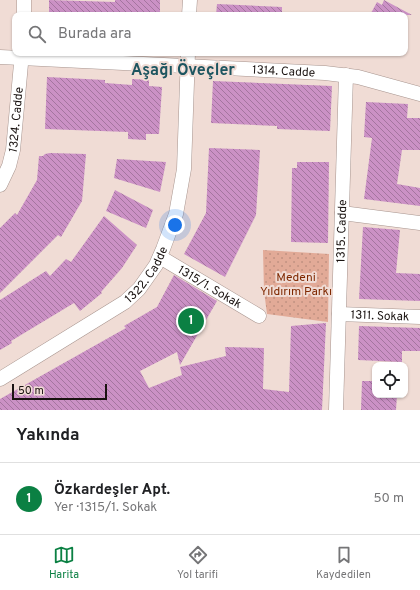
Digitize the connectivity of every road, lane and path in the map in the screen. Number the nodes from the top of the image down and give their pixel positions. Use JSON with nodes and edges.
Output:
{"nodes":[{"id":1,"x":24,"y":0,"type":"edge"},
{"id":2,"x":190,"y":0,"type":"edge"},
{"id":3,"x":24,"y":12,"type":"edge"},
{"id":4,"x":189,"y":12,"type":"edge"},
{"id":5,"x":12,"y":56,"type":"edge"},
{"id":6,"x":21,"y":56,"type":"edge"},
{"id":7,"x":54,"y":56,"type":"edge"},
{"id":8,"x":0,"y":57,"type":"edge"},
{"id":9,"x":188,"y":60,"type":"edge"},
{"id":10,"x":346,"y":75,"type":"junction"},
{"id":11,"x":419,"y":90,"type":"edge"},
{"id":12,"x":0,"y":185,"type":"edge"},
{"id":13,"x":342,"y":213,"type":"junction"},
{"id":14,"x":420,"y":223,"type":"edge"},
{"id":15,"x":160,"y":257,"type":"junction"},
{"id":16,"x":339,"y":314,"type":"junction"},
{"id":17,"x":259,"y":316,"type":"dead end"},
{"id":18,"x":420,"y":317,"type":"edge"},
{"id":19,"x":0,"y":379,"type":"edge"},
{"id":20,"x":336,"y":410,"type":"edge"}],
"edges":[{"from":1,"to":3,"type":"street"},
{"from":2,"to":4,"type":"street"},
{"from":5,"to":8,"type":"street","name":"1314. Cadde"},
{"from":6,"to":12,"type":"street","name":"1324. Cadde"},
{"from":7,"to":9,"type":"street","name":"1314. Cadde"},
{"from":9,"to":10,"type":"street","name":"1314. Cadde"},
{"from":9,"to":15,"type":"street","name":"1322. Cadde"},
{"from":10,"to":11,"type":"street","name":"1314. Cadde"},
{"from":10,"to":13,"type":"street","name":"1315. Cadde"},
{"from":13,"to":14,"type":"street"},
{"from":13,"to":16,"type":"street","name":"1315. Cadde"},
{"from":15,"to":17,"type":"street","name":"1315/1. Sokak"},
{"from":15,"to":19,"type":"street","name":"1322. Cadde"},
{"from":16,"to":18,"type":"street","name":"1311. Sokak"},
{"from":16,"to":20,"type":"street","name":"1315. Cadde"}]}
